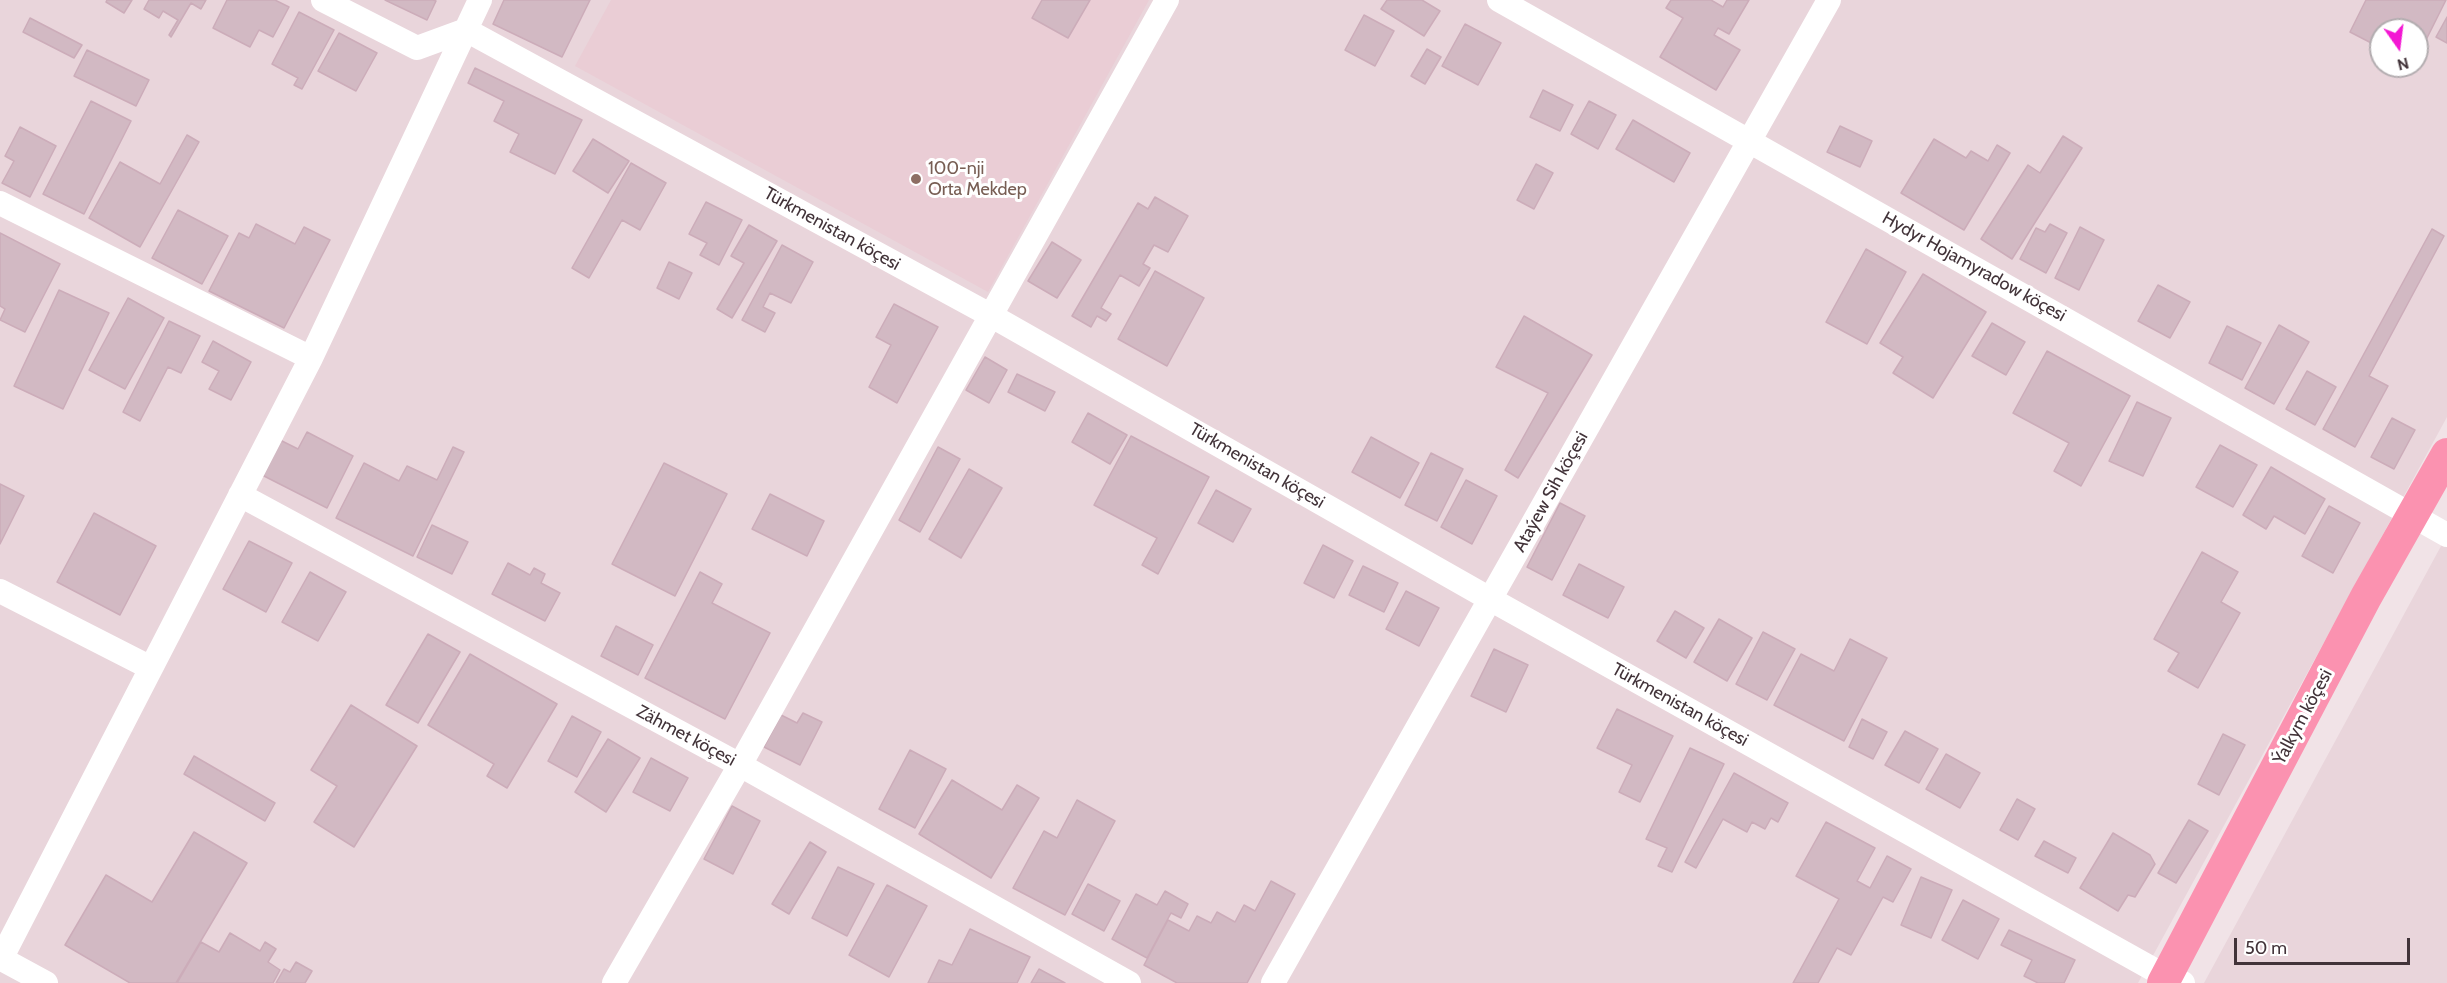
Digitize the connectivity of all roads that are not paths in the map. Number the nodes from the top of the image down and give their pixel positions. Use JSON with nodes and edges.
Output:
{"nodes":[{"id":1,"x":323,"y":0,"type":"edge"},
{"id":2,"x":480,"y":0,"type":"edge"},
{"id":3,"x":1167,"y":0,"type":"edge"},
{"id":4,"x":1499,"y":0,"type":"edge"},
{"id":5,"x":1829,"y":0,"type":"edge"},
{"id":6,"x":466,"y":30,"type":"junction"},
{"id":7,"x":1750,"y":140,"type":"junction"},
{"id":8,"x":0,"y":203,"type":"edge"},
{"id":9,"x":990,"y":315,"type":"junction"},
{"id":10,"x":311,"y":358,"type":"junction"},
{"id":11,"x":2447,"y":454,"type":"edge"},
{"id":12,"x":2447,"y":487,"type":"edge"},
{"id":13,"x":240,"y":495,"type":"junction"},
{"id":14,"x":2429,"y":525,"type":"edge"},
{"id":15,"x":0,"y":591,"type":"edge"},
{"id":16,"x":1490,"y":599,"type":"junction"},
{"id":17,"x":152,"y":668,"type":"junction"},
{"id":18,"x":740,"y":765,"type":"junction"},
{"id":19,"x":0,"y":959,"type":"edge"},
{"id":20,"x":2174,"y":981,"type":"edge"},
{"id":21,"x":46,"y":983,"type":"edge"},
{"id":22,"x":614,"y":983,"type":"edge"},
{"id":23,"x":1129,"y":983,"type":"edge"},
{"id":24,"x":1273,"y":983,"type":"edge"}],
"edges":[{"from":1,"to":6,"type":"street"},
{"from":2,"to":6,"type":"street"},
{"from":3,"to":9,"type":"street"},
{"from":4,"to":7,"type":"street","name":"Hydyr Hojamyradow köçesi"},
{"from":5,"to":7,"type":"street","name":"Ataýew Sih köçesi"},
{"from":6,"to":9,"type":"street","name":"Türkmenistan köçesi"},
{"from":6,"to":10,"type":"street"},
{"from":7,"to":14,"type":"street","name":"Hydyr Hojamyradow köçesi"},
{"from":7,"to":16,"type":"street","name":"Ataýew Sih köçesi"},
{"from":8,"to":10,"type":"street"},
{"from":9,"to":16,"type":"street","name":"Türkmenistan köçesi"},
{"from":9,"to":18,"type":"street"},
{"from":10,"to":13,"type":"street"},
{"from":11,"to":14,"type":"main road","name":"Ýalkym köçesi"},
{"from":12,"to":14,"type":"main road","name":"Ýalkym köçesi"},
{"from":13,"to":17,"type":"street"},
{"from":13,"to":18,"type":"street","name":"Zähmet köçesi"},
{"from":14,"to":20,"type":"main road","name":"Ýalkym köçesi"},
{"from":15,"to":17,"type":"street"},
{"from":16,"to":20,"type":"street","name":"Türkmenistan köçesi"},
{"from":16,"to":24,"type":"street","name":"Ataýew Sih köçesi"},
{"from":17,"to":19,"type":"street"},
{"from":18,"to":22,"type":"street"},
{"from":18,"to":23,"type":"street","name":"Zähmet köçesi"},
{"from":19,"to":21,"type":"street"}]}
